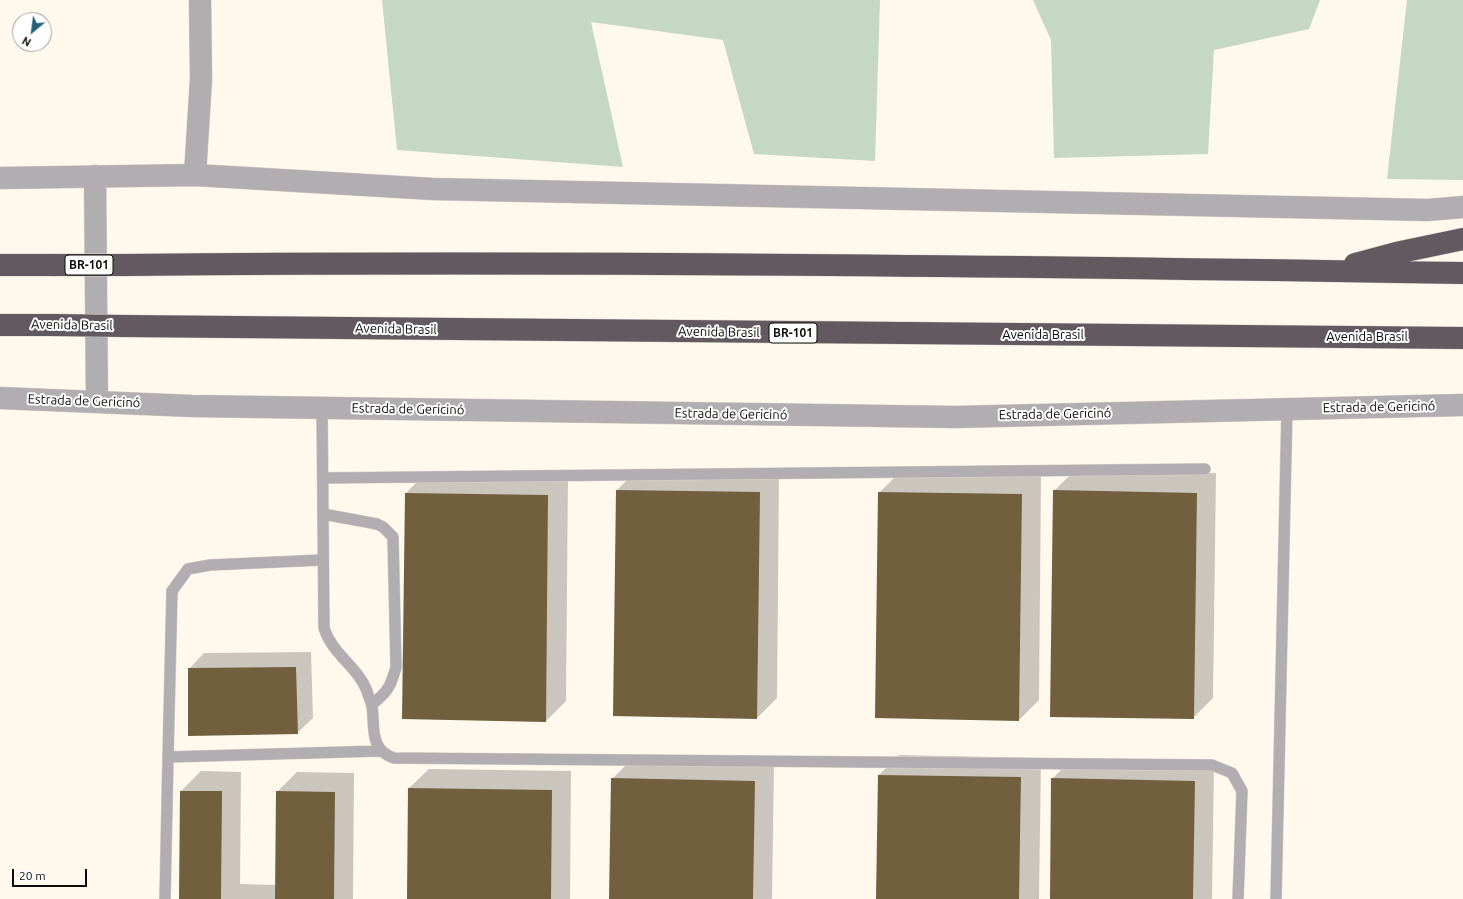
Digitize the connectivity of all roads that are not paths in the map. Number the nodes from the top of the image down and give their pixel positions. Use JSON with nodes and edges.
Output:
{"nodes":[{"id":1,"x":200,"y":0,"type":"edge"},
{"id":2,"x":195,"y":175,"type":"junction"},
{"id":3,"x":96,"y":176,"type":"junction"},
{"id":4,"x":0,"y":178,"type":"edge"},
{"id":5,"x":1463,"y":207,"type":"edge"},
{"id":6,"x":1463,"y":240,"type":"edge"},
{"id":7,"x":0,"y":265,"type":"edge"},
{"id":8,"x":1331,"y":271,"type":"junction"},
{"id":9,"x":1463,"y":272,"type":"edge"},
{"id":10,"x":0,"y":325,"type":"edge"},
{"id":11,"x":1463,"y":338,"type":"edge"},
{"id":12,"x":0,"y":398,"type":"edge"},
{"id":13,"x":97,"y":402,"type":"junction"},
{"id":14,"x":1463,"y":405,"type":"edge"},
{"id":15,"x":322,"y":408,"type":"junction"},
{"id":16,"x":1287,"y":409,"type":"junction"},
{"id":17,"x":1205,"y":469,"type":"dead end"},
{"id":18,"x":323,"y":478,"type":"junction"},
{"id":19,"x":323,"y":514,"type":"junction"},
{"id":20,"x":322,"y":560,"type":"junction"},
{"id":21,"x":372,"y":704,"type":"junction"},
{"id":22,"x":381,"y":751,"type":"junction"},
{"id":23,"x":168,"y":757,"type":"junction"},
{"id":24,"x":165,"y":899,"type":"edge"},
{"id":25,"x":1238,"y":899,"type":"edge"},
{"id":26,"x":1276,"y":899,"type":"edge"}],
"edges":[{"from":1,"to":2,"type":"street"},
{"from":2,"to":3,"type":"street"},
{"from":2,"to":5,"type":"street"},
{"from":3,"to":4,"type":"street"},
{"from":3,"to":13,"type":"street"},
{"from":6,"to":8,"type":"highway"},
{"from":7,"to":8,"type":"highway","number":"BR-101","bridge":true},
{"from":8,"to":9,"type":"highway","number":"BR-101"},
{"from":10,"to":11,"type":"highway","name":"Avenida Brasil","number":"BR-101","bridge":true},
{"from":12,"to":13,"type":"street","name":"Estrada de Gericinó"},
{"from":13,"to":15,"type":"street","name":"Estrada de Gericinó"},
{"from":14,"to":16,"type":"street","name":"Estrada de Gericinó"},
{"from":15,"to":16,"type":"street","name":"Estrada de Gericinó"},
{"from":15,"to":18,"type":"lane"},
{"from":16,"to":26,"type":"lane"},
{"from":17,"to":18,"type":"lane"},
{"from":18,"to":19,"type":"lane"},
{"from":19,"to":20,"type":"lane"},
{"from":19,"to":21,"type":"lane"},
{"from":20,"to":21,"type":"lane"},
{"from":20,"to":23,"type":"lane"},
{"from":21,"to":22,"type":"lane"},
{"from":22,"to":23,"type":"lane"},
{"from":22,"to":25,"type":"lane"},
{"from":23,"to":24,"type":"lane"}]}
